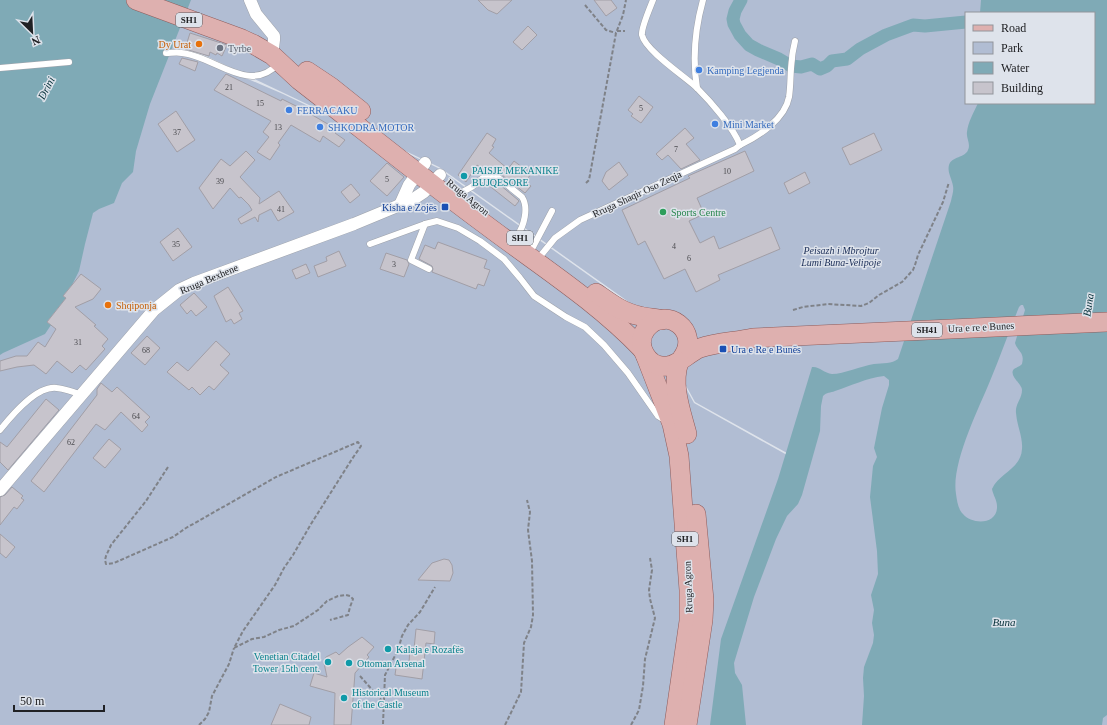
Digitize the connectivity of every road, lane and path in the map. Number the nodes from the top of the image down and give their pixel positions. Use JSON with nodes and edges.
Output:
{"nodes":[{"id":1,"x":136,"y":0,"type":"edge"},
{"id":2,"x":250,"y":0,"type":"edge"},
{"id":3,"x":626,"y":0,"type":"edge"},
{"id":4,"x":652,"y":0,"type":"edge"},
{"id":5,"x":703,"y":0,"type":"edge"},
{"id":6,"x":585,"y":5,"type":"dead end"},
{"id":7,"x":625,"y":31,"type":"dead end"},
{"id":8,"x":616,"y":32,"type":"junction"},
{"id":9,"x":795,"y":41,"type":"dead end"},
{"id":10,"x":166,"y":53,"type":"dead end"},
{"id":11,"x":276,"y":58,"type":"junction"},
{"id":12,"x":69,"y":62,"type":"dead end"},
{"id":13,"x":0,"y":68,"type":"edge"},
{"id":14,"x":697,"y":88,"type":"junction"},
{"id":15,"x":740,"y":146,"type":"junction"},
{"id":16,"x":429,"y":174,"type":"junction"},
{"id":17,"x":949,"y":182,"type":"dead end"},
{"id":18,"x":586,"y":183,"type":"dead end"},
{"id":19,"x":461,"y":193,"type":"junction"},
{"id":20,"x":400,"y":205,"type":"junction"},
{"id":21,"x":552,"y":211,"type":"dead end"},
{"id":22,"x":425,"y":224,"type":"junction"},
{"id":23,"x":517,"y":236,"type":"junction"},
{"id":24,"x":370,"y":244,"type":"dead end"},
{"id":25,"x":537,"y":251,"type":"junction"},
{"id":26,"x":429,"y":268,"type":"dead end"},
{"id":27,"x":793,"y":310,"type":"dead end"},
{"id":28,"x":662,"y":320,"type":"junction"},
{"id":29,"x":1107,"y":322,"type":"edge"},
{"id":30,"x":683,"y":328,"type":"junction"},
{"id":31,"x":753,"y":338,"type":"junction"},
{"id":32,"x":644,"y":353,"type":"junction"},
{"id":33,"x":680,"y":360,"type":"junction"},
{"id":34,"x":82,"y":395,"type":"junction"},
{"id":35,"x":672,"y":424,"type":"junction"},
{"id":36,"x":0,"y":430,"type":"edge"},
{"id":37,"x":168,"y":467,"type":"dead end"},
{"id":38,"x":0,"y":490,"type":"edge"},
{"id":39,"x":527,"y":500,"type":"dead end"},
{"id":40,"x":650,"y":558,"type":"dead end"},
{"id":41,"x":435,"y":587,"type":"dead end"},
{"id":42,"x":330,"y":620,"type":"dead end"},
{"id":43,"x":234,"y":648,"type":"junction"},
{"id":44,"x":360,"y":676,"type":"dead end"},
{"id":45,"x":383,"y":702,"type":"junction"},
{"id":46,"x":383,"y":724,"type":"dead end"},
{"id":47,"x":199,"y":725,"type":"edge"},
{"id":48,"x":505,"y":725,"type":"edge"},
{"id":49,"x":631,"y":725,"type":"edge"},
{"id":50,"x":674,"y":725,"type":"edge"},
{"id":51,"x":687,"y":725,"type":"edge"}],
"edges":[{"from":1,"to":11,"type":"main road","name":"Rruga Agron","number":"SH1"},
{"from":2,"to":11,"type":"street"},
{"from":3,"to":8,"type":"path"},
{"from":4,"to":14,"type":"lane"},
{"from":5,"to":14,"type":"lane"},
{"from":6,"to":8,"type":"path"},
{"from":7,"to":8,"type":"path"},
{"from":8,"to":18,"type":"path"},
{"from":9,"to":15,"type":"lane","name":"Rruga Shaqir Oso Zeqja"},
{"from":10,"to":11,"type":"lane"},
{"from":11,"to":16,"type":"main road","name":"Rruga Agron","number":"SH1"},
{"from":12,"to":13,"type":"lane"},
{"from":14,"to":15,"type":"lane"},
{"from":15,"to":25,"type":"lane","name":"Rruga Shaqir Oso Zeqja"},
{"from":16,"to":19,"type":"main road","name":"Rruga Agron","number":"SH1"},
{"from":16,"to":20,"type":"street"},
{"from":16,"to":20,"type":"street","name":"Rruga Bexhene"},
{"from":16,"to":32,"type":"main road","name":"Rruga Agron","number":"SH1"},
{"from":17,"to":27,"type":"path"},
{"from":19,"to":23,"type":"main road","name":"Rruga Agron","number":"SH1"},
{"from":19,"to":23,"type":"lane"},
{"from":20,"to":34,"type":"street","name":"Rruga Bexhene"},
{"from":21,"to":25,"type":"lane"},
{"from":22,"to":24,"type":"lane"},
{"from":22,"to":26,"type":"lane"},
{"from":22,"to":35,"type":"lane"},
{"from":23,"to":25,"type":"main road","name":"Rruga Agron","number":"SH1"},
{"from":25,"to":28,"type":"main road","name":"Rruga Agron","number":"SH1"},
{"from":28,"to":30,"type":"main road"},
{"from":28,"to":32,"type":"main road"},
{"from":29,"to":31,"type":"main road","name":"Ura e re e Bunes","number":"SH41"},
{"from":30,"to":31,"type":"main road","number":"SH41"},
{"from":30,"to":33,"type":"main road"},
{"from":31,"to":33,"type":"main road","number":"SH41"},
{"from":32,"to":33,"type":"main road"},
{"from":32,"to":35,"type":"main road","name":"Rruga Agron","number":"SH1"},
{"from":33,"to":51,"type":"main road","name":"Rruga Agron","number":"SH1"},
{"from":34,"to":36,"type":"lane"},
{"from":34,"to":38,"type":"street","name":"Rruga Bexhene"},
{"from":35,"to":50,"type":"main road","name":"Rruga Agron","number":"SH1"},
{"from":37,"to":43,"type":"path"},
{"from":39,"to":48,"type":"path"},
{"from":40,"to":49,"type":"path"},
{"from":41,"to":45,"type":"path"},
{"from":42,"to":43,"type":"path"},
{"from":43,"to":47,"type":"path"},
{"from":44,"to":45,"type":"path"},
{"from":45,"to":46,"type":"path"}]}
